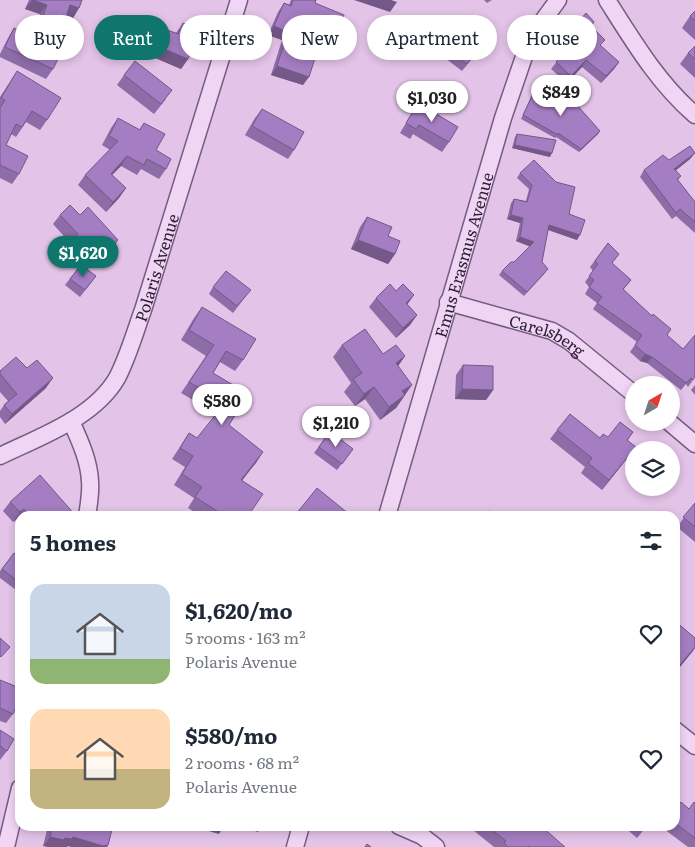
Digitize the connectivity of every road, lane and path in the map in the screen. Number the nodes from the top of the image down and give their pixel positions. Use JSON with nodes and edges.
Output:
{"nodes":[{"id":1,"x":239,"y":0,"type":"edge"},
{"id":2,"x":558,"y":0,"type":"edge"},
{"id":3,"x":607,"y":0,"type":"edge"},
{"id":4,"x":695,"y":115,"type":"edge"},
{"id":5,"x":448,"y":302,"type":"junction"},
{"id":6,"x":625,"y":387,"type":"edge"},
{"id":7,"x":71,"y":420,"type":"junction"},
{"id":8,"x":680,"y":431,"type":"edge"},
{"id":9,"x":695,"y":444,"type":"edge"},
{"id":10,"x":0,"y":456,"type":"edge"},
{"id":11,"x":88,"y":511,"type":"edge"},
{"id":12,"x":388,"y":511,"type":"edge"},
{"id":13,"x":680,"y":734,"type":"edge"},
{"id":14,"x":695,"y":746,"type":"edge"},
{"id":15,"x":15,"y":809,"type":"edge"},
{"id":16,"x":300,"y":831,"type":"edge"},
{"id":17,"x":412,"y":831,"type":"edge"},
{"id":18,"x":6,"y":847,"type":"edge"},
{"id":19,"x":295,"y":847,"type":"edge"},
{"id":20,"x":436,"y":847,"type":"edge"}],
"edges":[{"from":1,"to":7,"type":"street","name":"Polaris Avenue"},
{"from":2,"to":5,"type":"street","name":"Emus Erasmus Avenue"},
{"from":3,"to":4,"type":"street"},
{"from":5,"to":6,"type":"street","name":"Carelsberg"},
{"from":5,"to":12,"type":"street","name":"Emus Erasmus Avenue"},
{"from":7,"to":10,"type":"street","name":"Polaris Avenue"},
{"from":7,"to":11,"type":"street"},
{"from":8,"to":9,"type":"street"},
{"from":13,"to":14,"type":"street"},
{"from":15,"to":18,"type":"street"},
{"from":16,"to":19,"type":"street"},
{"from":17,"to":20,"type":"street"}]}
